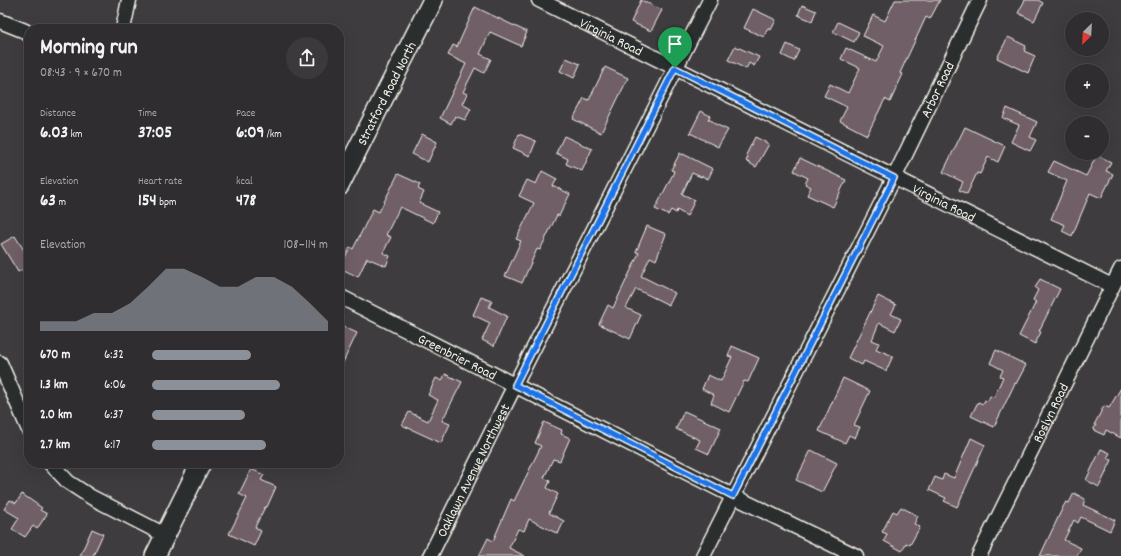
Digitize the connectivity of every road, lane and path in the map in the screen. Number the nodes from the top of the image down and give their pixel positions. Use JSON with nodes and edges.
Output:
{"nodes":[{"id":1,"x":129,"y":0,"type":"edge"},
{"id":2,"x":433,"y":0,"type":"edge"},
{"id":3,"x":540,"y":0,"type":"edge"},
{"id":4,"x":710,"y":0,"type":"edge"},
{"id":5,"x":980,"y":0,"type":"edge"},
{"id":6,"x":0,"y":21,"type":"edge"},
{"id":7,"x":124,"y":24,"type":"edge"},
{"id":8,"x":24,"y":31,"type":"edge"},
{"id":9,"x":675,"y":68,"type":"junction"},
{"id":10,"x":344,"y":176,"type":"edge"},
{"id":11,"x":894,"y":178,"type":"junction"},
{"id":12,"x":1121,"y":269,"type":"edge"},
{"id":13,"x":1112,"y":286,"type":"junction"},
{"id":14,"x":344,"y":299,"type":"edge"},
{"id":15,"x":0,"y":363,"type":"edge"},
{"id":16,"x":515,"y":385,"type":"junction"},
{"id":17,"x":24,"y":418,"type":"edge"},
{"id":18,"x":55,"y":468,"type":"edge"},
{"id":19,"x":198,"y":468,"type":"edge"},
{"id":20,"x":733,"y":496,"type":"junction"},
{"id":21,"x":165,"y":535,"type":"junction"},
{"id":22,"x":155,"y":556,"type":"edge"},
{"id":23,"x":430,"y":556,"type":"edge"},
{"id":24,"x":703,"y":556,"type":"edge"},
{"id":25,"x":856,"y":556,"type":"edge"},
{"id":26,"x":979,"y":556,"type":"edge"}],
"edges":[{"from":1,"to":7,"type":"street"},
{"from":2,"to":10,"type":"main road","name":"Stratford Road North"},
{"from":3,"to":9,"type":"street","name":"Virginia Road"},
{"from":4,"to":9,"type":"street","name":"Oaklawn Avenue Northwest"},
{"from":5,"to":11,"type":"street","name":"Arbor Road"},
{"from":6,"to":8,"type":"street"},
{"from":9,"to":11,"type":"street","name":"Virginia Road"},
{"from":9,"to":16,"type":"street","name":"Oaklawn Avenue Northwest"},
{"from":11,"to":13,"type":"street","name":"Virginia Road"},
{"from":11,"to":20,"type":"street","name":"Arbor Road"},
{"from":12,"to":13,"type":"street","name":"Roslyn Road"},
{"from":13,"to":26,"type":"street","name":"Roslyn Road"},
{"from":14,"to":16,"type":"street","name":"Greenbrier Road"},
{"from":15,"to":17,"type":"street"},
{"from":16,"to":20,"type":"street","name":"Greenbrier Road"},
{"from":16,"to":23,"type":"street","name":"Oaklawn Avenue Northwest"},
{"from":18,"to":21,"type":"street"},
{"from":19,"to":21,"type":"main road"},
{"from":20,"to":24,"type":"street","name":"Arbor Road"},
{"from":20,"to":25,"type":"street","name":"Greenbrier Road"},
{"from":21,"to":22,"type":"main road"}]}
